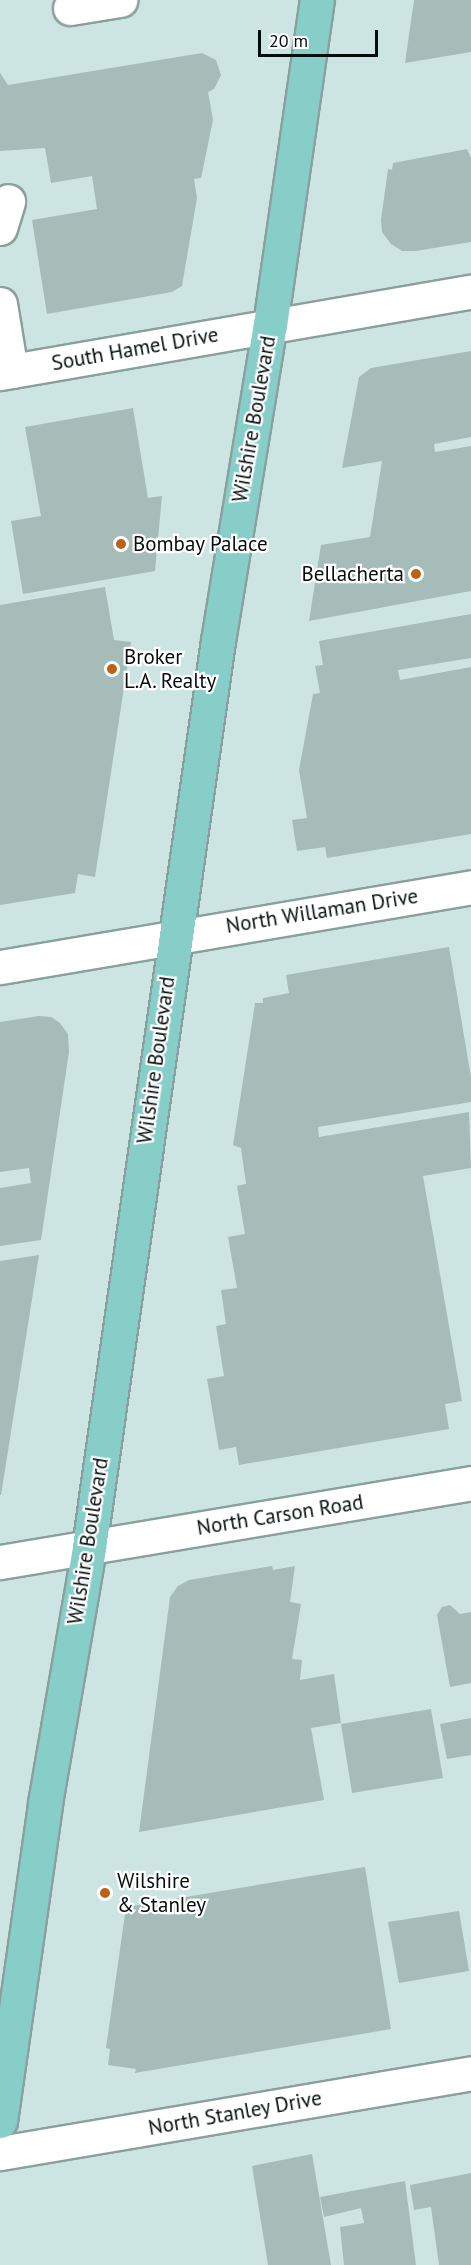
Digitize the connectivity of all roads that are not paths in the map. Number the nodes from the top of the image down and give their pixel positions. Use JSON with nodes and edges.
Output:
{"nodes":[{"id":1,"x":120,"y":0,"type":"edge"},
{"id":2,"x":311,"y":1,"type":"edge"},
{"id":3,"x":70,"y":8,"type":"dead end"},
{"id":4,"x":471,"y":292,"type":"edge"},
{"id":5,"x":0,"y":303,"type":"edge"},
{"id":6,"x":270,"y":325,"type":"junction"},
{"id":7,"x":6,"y":372,"type":"edge"},
{"id":8,"x":471,"y":887,"type":"edge"},
{"id":9,"x":174,"y":935,"type":"junction"},
{"id":10,"x":0,"y":967,"type":"edge"},
{"id":11,"x":471,"y":1483,"type":"edge"},
{"id":12,"x":89,"y":1547,"type":"junction"},
{"id":13,"x":0,"y":1562,"type":"edge"},
{"id":14,"x":471,"y":2073,"type":"edge"},
{"id":15,"x":0,"y":2121,"type":"edge"},
{"id":16,"x":0,"y":2153,"type":"edge"}],
"edges":[{"from":1,"to":3,"type":"street"},
{"from":2,"to":6,"type":"main road","name":"Wilshire Boulevard"},
{"from":4,"to":6,"type":"street","name":"South Hamel Drive"},
{"from":5,"to":7,"type":"street"},
{"from":6,"to":7,"type":"street","name":"South Hamel Drive"},
{"from":6,"to":9,"type":"main road","name":"Wilshire Boulevard"},
{"from":8,"to":9,"type":"street","name":"North Willaman Drive"},
{"from":9,"to":10,"type":"street","name":"North Willaman Drive"},
{"from":9,"to":12,"type":"main road","name":"Wilshire Boulevard"},
{"from":11,"to":12,"type":"street","name":"North Carson Road"},
{"from":12,"to":13,"type":"street","name":"North Carson Road"},
{"from":12,"to":15,"type":"main road","name":"Wilshire Boulevard"},
{"from":14,"to":16,"type":"street","name":"North Stanley Drive"}]}
